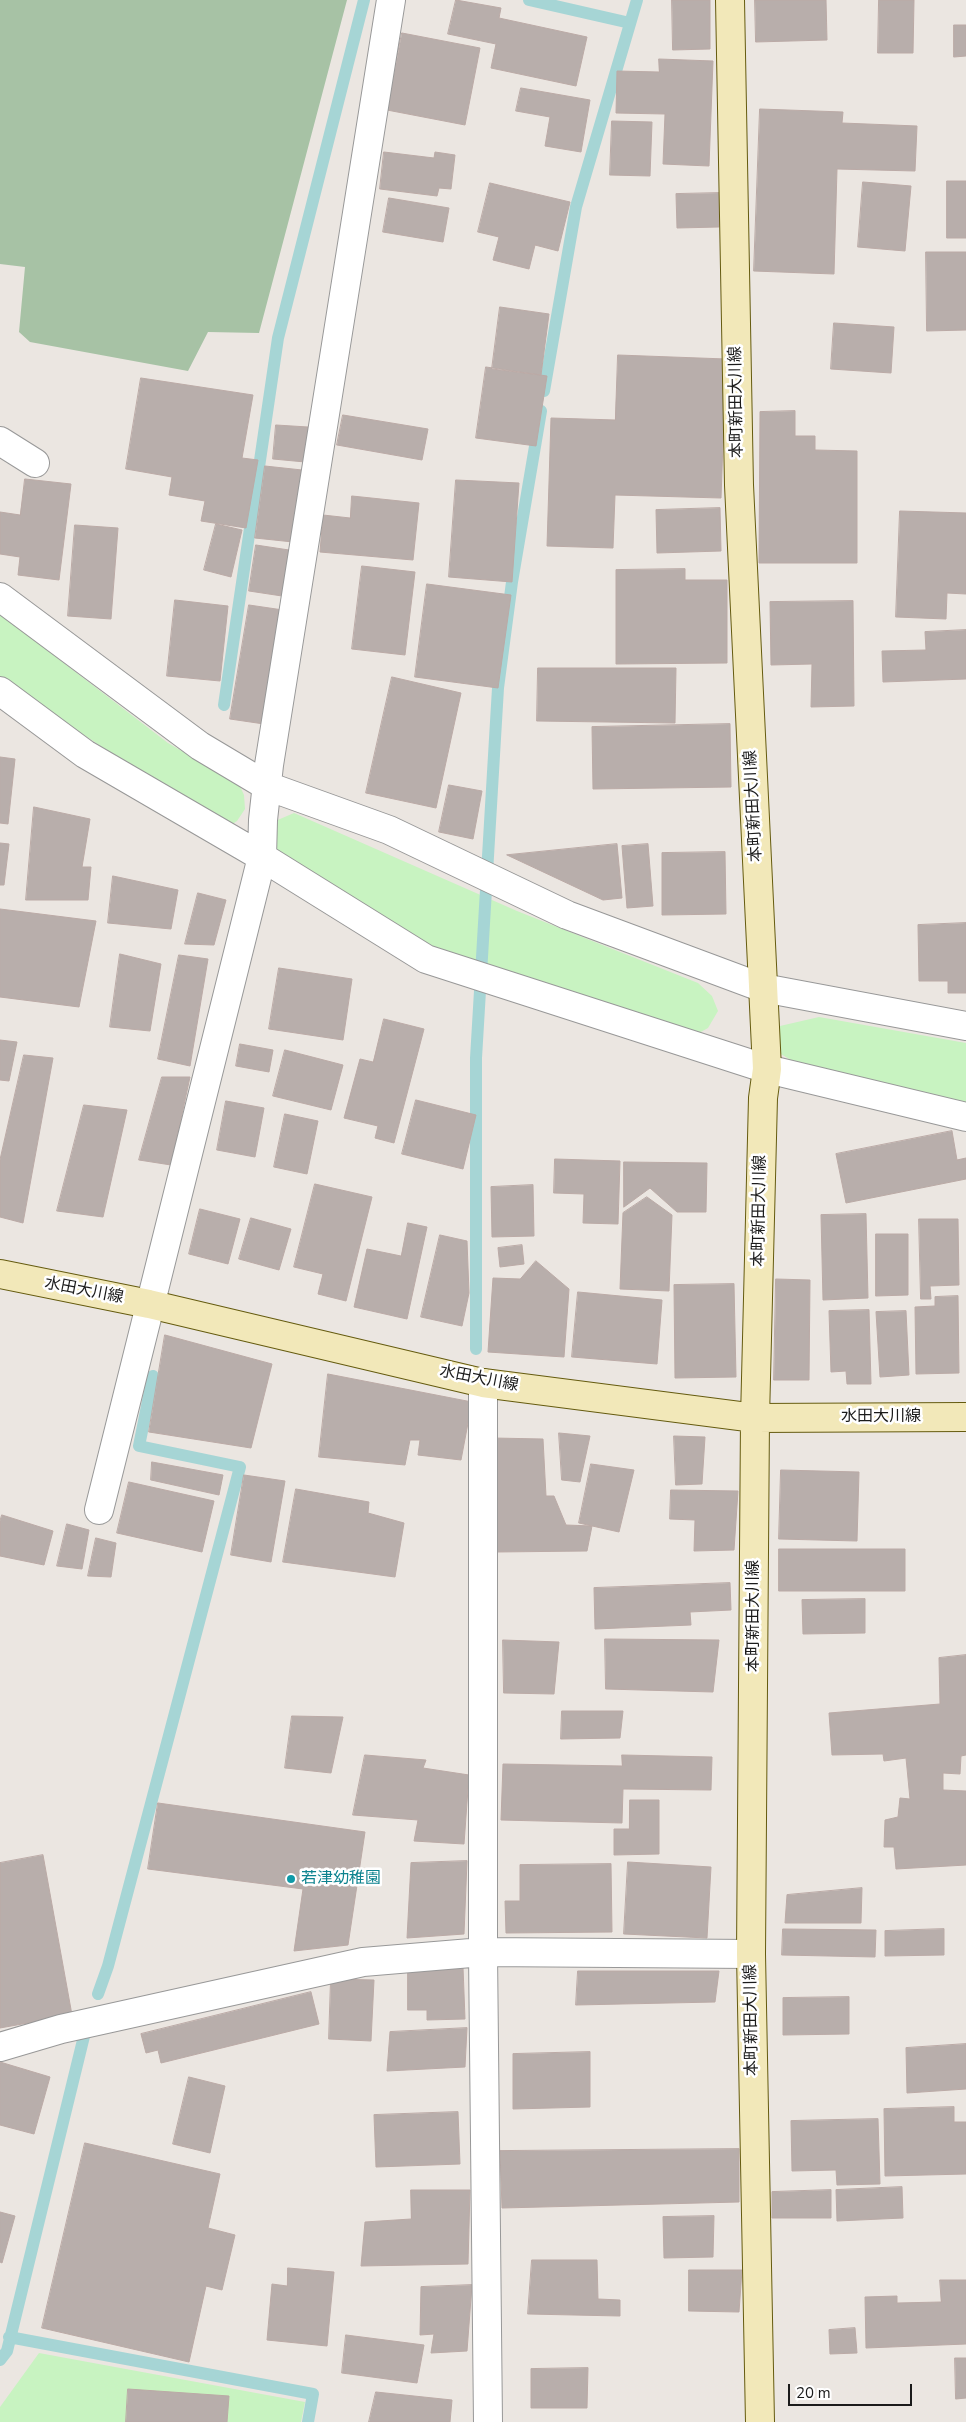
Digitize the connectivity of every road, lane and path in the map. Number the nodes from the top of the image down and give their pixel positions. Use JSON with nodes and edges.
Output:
{"nodes":[{"id":1,"x":391,"y":0,"type":"edge"},
{"id":2,"x":730,"y":0,"type":"edge"},
{"id":3,"x":0,"y":441,"type":"edge"},
{"id":4,"x":35,"y":463,"type":"dead end"},
{"id":5,"x":0,"y":597,"type":"edge"},
{"id":6,"x":0,"y":691,"type":"edge"},
{"id":7,"x":267,"y":786,"type":"junction"},
{"id":8,"x":262,"y":857,"type":"junction"},
{"id":9,"x":763,"y":988,"type":"junction"},
{"id":10,"x":966,"y":1026,"type":"edge"},
{"id":11,"x":767,"y":1069,"type":"junction"},
{"id":12,"x":966,"y":1117,"type":"edge"},
{"id":13,"x":0,"y":1274,"type":"edge"},
{"id":14,"x":149,"y":1304,"type":"junction"},
{"id":15,"x":483,"y":1383,"type":"junction"},
{"id":16,"x":966,"y":1417,"type":"edge"},
{"id":17,"x":755,"y":1418,"type":"junction"},
{"id":18,"x":99,"y":1510,"type":"dead end"},
{"id":19,"x":483,"y":1952,"type":"junction"},
{"id":20,"x":751,"y":1954,"type":"junction"},
{"id":21,"x":0,"y":2046,"type":"edge"},
{"id":22,"x":488,"y":2422,"type":"edge"},
{"id":23,"x":760,"y":2422,"type":"edge"}],
"edges":[{"from":1,"to":7,"type":"street"},
{"from":2,"to":9,"type":"main road","name":"本町新田大川線"},
{"from":3,"to":4,"type":"street"},
{"from":5,"to":7,"type":"street"},
{"from":6,"to":8,"type":"street"},
{"from":7,"to":8,"type":"street"},
{"from":7,"to":9,"type":"street"},
{"from":8,"to":11,"type":"street"},
{"from":8,"to":14,"type":"street"},
{"from":9,"to":10,"type":"street"},
{"from":9,"to":11,"type":"main road","name":"本町新田大川線"},
{"from":11,"to":12,"type":"street"},
{"from":11,"to":17,"type":"main road","name":"本町新田大川線"},
{"from":13,"to":14,"type":"main road","name":"水田大川線"},
{"from":14,"to":15,"type":"main road","name":"水田大川線"},
{"from":14,"to":18,"type":"street"},
{"from":15,"to":17,"type":"main road","name":"水田大川線"},
{"from":15,"to":19,"type":"street"},
{"from":16,"to":17,"type":"main road","name":"水田大川線"},
{"from":17,"to":20,"type":"main road","name":"本町新田大川線"},
{"from":19,"to":20,"type":"street"},
{"from":19,"to":21,"type":"street"},
{"from":19,"to":22,"type":"street"},
{"from":20,"to":23,"type":"main road","name":"本町新田大川線"}]}
